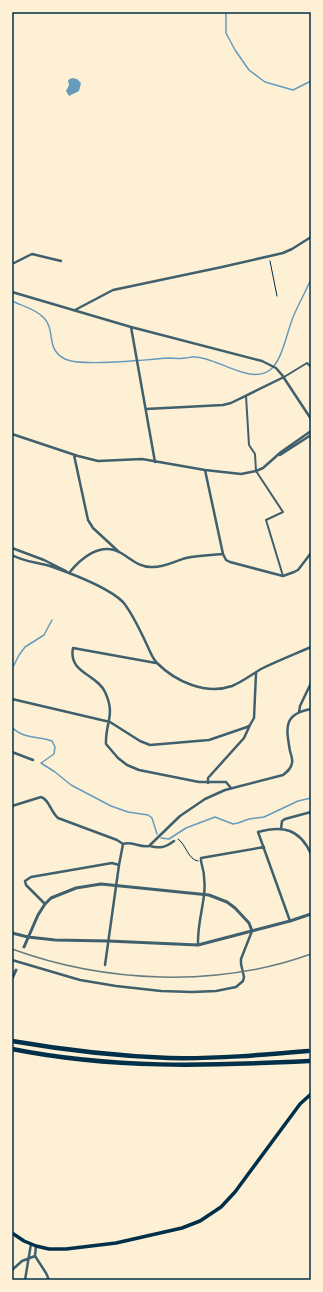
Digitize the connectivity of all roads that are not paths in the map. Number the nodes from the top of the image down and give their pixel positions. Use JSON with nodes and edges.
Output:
{"nodes":[{"id":1,"x":311,"y":237,"type":"edge"},
{"id":2,"x":61,"y":261,"type":"dead end"},
{"id":3,"x":12,"y":264,"type":"edge"},
{"id":4,"x":12,"y":292,"type":"edge"},
{"id":5,"x":74,"y":310,"type":"junction"},
{"id":6,"x":131,"y":327,"type":"junction"},
{"id":7,"x":311,"y":367,"type":"edge"},
{"id":8,"x":284,"y":377,"type":"junction"},
{"id":9,"x":246,"y":396,"type":"junction"},
{"id":10,"x":146,"y":409,"type":"junction"},
{"id":11,"x":311,"y":419,"type":"edge"},
{"id":12,"x":311,"y":431,"type":"edge"},
{"id":13,"x":12,"y":434,"type":"edge"},
{"id":14,"x":311,"y":435,"type":"edge"},
{"id":15,"x":74,"y":455,"type":"junction"},
{"id":16,"x":273,"y":460,"type":"junction"},
{"id":17,"x":155,"y":462,"type":"junction"},
{"id":18,"x":205,"y":470,"type":"junction"},
{"id":19,"x":256,"y":471,"type":"junction"},
{"id":20,"x":12,"y":548,"type":"edge"},
{"id":21,"x":120,"y":552,"type":"junction"},
{"id":22,"x":311,"y":553,"type":"edge"},
{"id":23,"x":223,"y":554,"type":"junction"},
{"id":24,"x":12,"y":555,"type":"edge"},
{"id":25,"x":69,"y":573,"type":"junction"},
{"id":26,"x":283,"y":576,"type":"junction"},
{"id":27,"x":311,"y":647,"type":"edge"},
{"id":28,"x":157,"y":663,"type":"junction"},
{"id":29,"x":256,"y":673,"type":"junction"},
{"id":30,"x":311,"y":683,"type":"edge"},
{"id":31,"x":12,"y":699,"type":"edge"},
{"id":32,"x":310,"y":710,"type":"edge"},
{"id":33,"x":299,"y":712,"type":"junction"},
{"id":34,"x":110,"y":722,"type":"junction"},
{"id":35,"x":250,"y":725,"type":"junction"},
{"id":36,"x":12,"y":752,"type":"edge"},
{"id":37,"x":33,"y":760,"type":"dead end"},
{"id":38,"x":208,"y":783,"type":"junction"},
{"id":39,"x":231,"y":788,"type":"junction"},
{"id":40,"x":12,"y":806,"type":"edge"},
{"id":41,"x":311,"y":812,"type":"edge"},
{"id":42,"x":281,"y":829,"type":"junction"},
{"id":43,"x":174,"y":841,"type":"road end"},
{"id":44,"x":124,"y":844,"type":"junction"},
{"id":45,"x":149,"y":846,"type":"junction"},
{"id":46,"x":264,"y":847,"type":"junction"},
{"id":47,"x":311,"y":854,"type":"edge"},
{"id":48,"x":119,"y":865,"type":"junction"},
{"id":49,"x":117,"y":885,"type":"junction"},
{"id":50,"x":205,"y":894,"type":"junction"},
{"id":51,"x":45,"y":904,"type":"junction"},
{"id":52,"x":311,"y":914,"type":"edge"},
{"id":53,"x":290,"y":921,"type":"junction"},
{"id":54,"x":252,"y":931,"type":"junction"},
{"id":55,"x":12,"y":933,"type":"edge"},
{"id":56,"x":28,"y":937,"type":"junction"},
{"id":57,"x":108,"y":941,"type":"junction"},
{"id":58,"x":198,"y":945,"type":"junction"},
{"id":59,"x":24,"y":947,"type":"dead end"},
{"id":60,"x":12,"y":960,"type":"edge"},
{"id":61,"x":105,"y":965,"type":"dead end"},
{"id":62,"x":16,"y":970,"type":"dead end"},
{"id":63,"x":12,"y":979,"type":"edge"},
{"id":64,"x":12,"y":1041,"type":"edge"},
{"id":65,"x":12,"y":1049,"type":"edge"},
{"id":66,"x":308,"y":1052,"type":"dead end"},
{"id":67,"x":309,"y":1061,"type":"dead end"},
{"id":68,"x":311,"y":1094,"type":"edge"},
{"id":69,"x":12,"y":1233,"type":"edge"},
{"id":70,"x":31,"y":1244,"type":"junction"},
{"id":71,"x":36,"y":1246,"type":"junction"},
{"id":72,"x":34,"y":1256,"type":"junction"},
{"id":73,"x":29,"y":1257,"type":"junction"},
{"id":74,"x":12,"y":1270,"type":"edge"},
{"id":75,"x":25,"y":1280,"type":"edge"},
{"id":76,"x":49,"y":1280,"type":"edge"}],
"edges":[{"from":1,"to":5,"type":"street"},
{"from":2,"to":3,"type":"street"},
{"from":4,"to":5,"type":"street"},
{"from":5,"to":6,"type":"street"},
{"from":6,"to":8,"type":"street"},
{"from":6,"to":10,"type":"street"},
{"from":7,"to":8,"type":"street"},
{"from":8,"to":9,"type":"street"},
{"from":8,"to":11,"type":"street"},
{"from":9,"to":10,"type":"street"},
{"from":9,"to":19,"type":"street"},
{"from":10,"to":17,"type":"street"},
{"from":12,"to":16,"type":"street"},
{"from":13,"to":15,"type":"street"},
{"from":14,"to":16,"type":"street"},
{"from":15,"to":17,"type":"street"},
{"from":15,"to":21,"type":"street"},
{"from":16,"to":19,"type":"street"},
{"from":17,"to":18,"type":"street"},
{"from":18,"to":19,"type":"street"},
{"from":18,"to":23,"type":"street"},
{"from":19,"to":26,"type":"street"},
{"from":20,"to":25,"type":"street"},
{"from":21,"to":23,"type":"street"},
{"from":21,"to":25,"type":"street"},
{"from":22,"to":26,"type":"street"},
{"from":23,"to":26,"type":"street"},
{"from":24,"to":25,"type":"street"},
{"from":25,"to":28,"type":"street"},
{"from":27,"to":29,"type":"street"},
{"from":28,"to":29,"type":"street"},
{"from":28,"to":34,"type":"street"},
{"from":29,"to":35,"type":"street"},
{"from":30,"to":33,"type":"street"},
{"from":31,"to":34,"type":"street"},
{"from":32,"to":33,"type":"street"},
{"from":33,"to":39,"type":"street"},
{"from":34,"to":35,"type":"street"},
{"from":34,"to":38,"type":"street"},
{"from":35,"to":38,"type":"street"},
{"from":36,"to":37,"type":"street"},
{"from":38,"to":39,"type":"street"},
{"from":39,"to":45,"type":"street"},
{"from":40,"to":44,"type":"street"},
{"from":41,"to":42,"type":"street"},
{"from":42,"to":46,"type":"street"},
{"from":42,"to":47,"type":"street"},
{"from":43,"to":45,"type":"street"},
{"from":44,"to":45,"type":"street"},
{"from":44,"to":48,"type":"street"},
{"from":46,"to":50,"type":"street"},
{"from":46,"to":53,"type":"street"},
{"from":48,"to":49,"type":"street"},
{"from":48,"to":51,"type":"street"},
{"from":49,"to":50,"type":"street"},
{"from":49,"to":51,"type":"street"},
{"from":49,"to":57,"type":"street"},
{"from":50,"to":54,"type":"street"},
{"from":50,"to":58,"type":"street"},
{"from":51,"to":56,"type":"street"},
{"from":52,"to":53,"type":"street"},
{"from":53,"to":54,"type":"street"},
{"from":54,"to":58,"type":"street"},
{"from":54,"to":60,"type":"street"},
{"from":55,"to":56,"type":"street"},
{"from":56,"to":57,"type":"street"},
{"from":56,"to":59,"type":"street"},
{"from":57,"to":58,"type":"street"},
{"from":57,"to":61,"type":"street"},
{"from":62,"to":63,"type":"street"},
{"from":64,"to":66,"type":"highway"},
{"from":65,"to":67,"type":"highway"},
{"from":68,"to":71,"type":"main road"},
{"from":69,"to":70,"type":"main road"},
{"from":70,"to":71,"type":"main road"},
{"from":70,"to":73,"type":"street"},
{"from":71,"to":72,"type":"street"},
{"from":72,"to":73,"type":"street"},
{"from":72,"to":76,"type":"street"},
{"from":73,"to":74,"type":"street"},
{"from":73,"to":75,"type":"street"}]}
